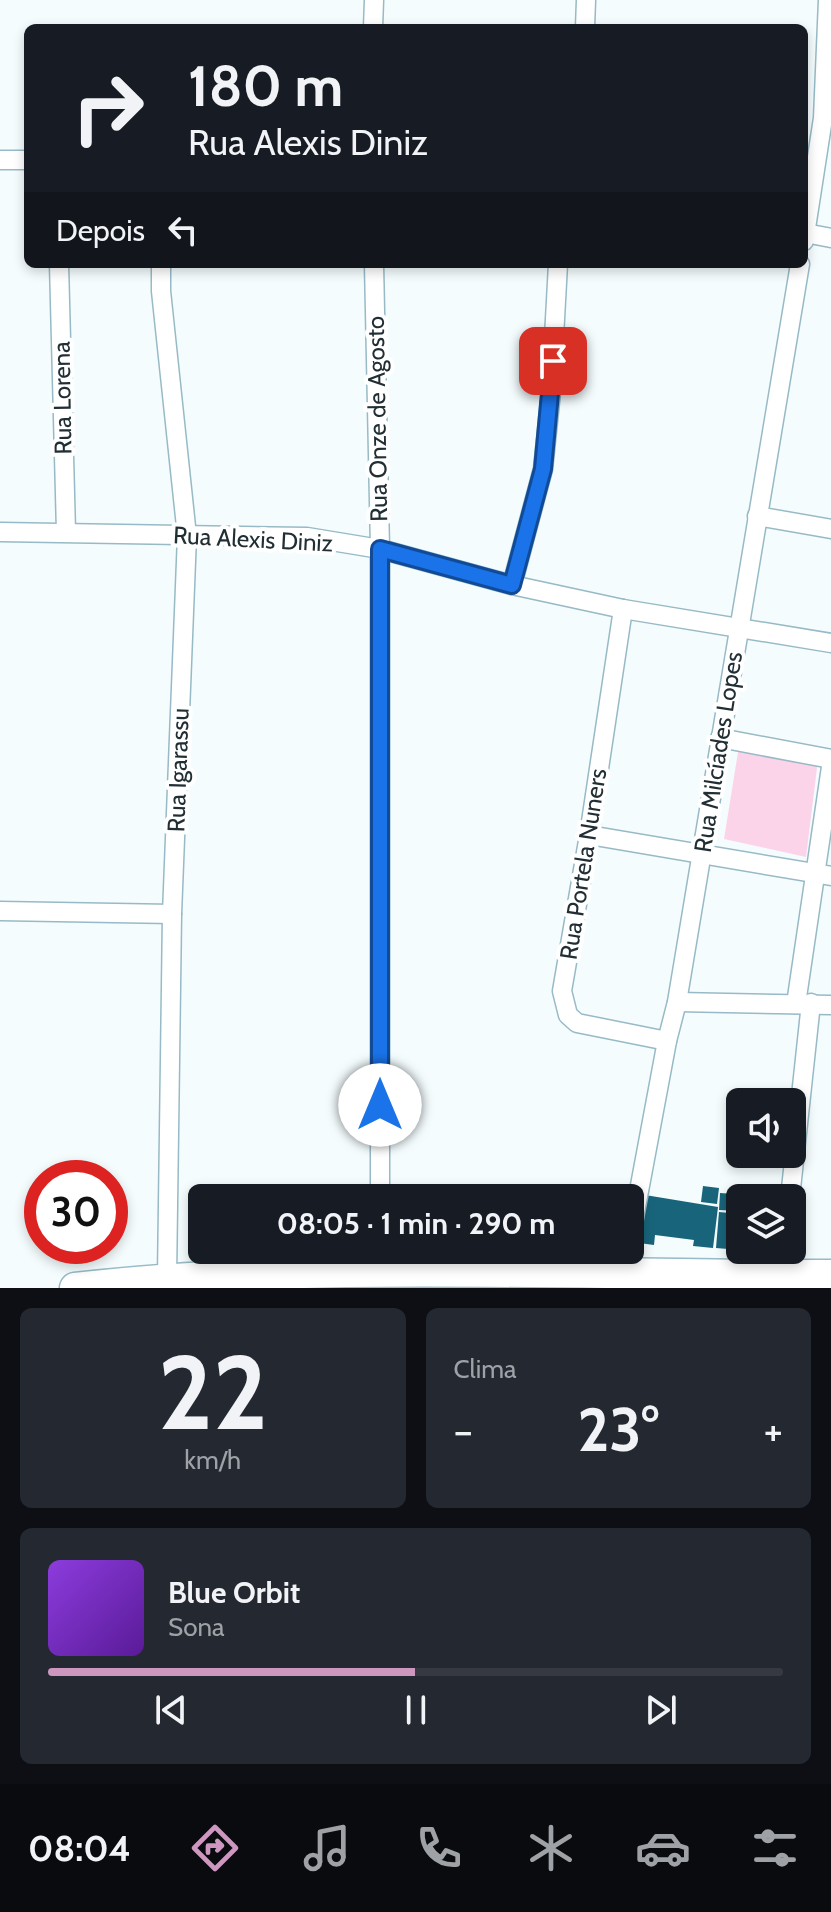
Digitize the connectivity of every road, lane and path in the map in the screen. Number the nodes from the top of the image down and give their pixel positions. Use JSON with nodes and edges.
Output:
{"nodes":[{"id":1,"x":374,"y":0,"type":"edge"},
{"id":2,"x":586,"y":0,"type":"edge"},
{"id":3,"x":828,"y":0,"type":"edge"},
{"id":4,"x":373,"y":24,"type":"edge"},
{"id":5,"x":585,"y":24,"type":"edge"},
{"id":6,"x":827,"y":119,"type":"edge"},
{"id":7,"x":0,"y":160,"type":"edge"},
{"id":8,"x":24,"y":160,"type":"edge"},
{"id":9,"x":808,"y":221,"type":"edge"},
{"id":10,"x":808,"y":237,"type":"edge"},
{"id":11,"x":831,"y":238,"type":"edge"},
{"id":12,"x":59,"y":268,"type":"edge"},
{"id":13,"x":161,"y":268,"type":"edge"},
{"id":14,"x":374,"y":268,"type":"edge"},
{"id":15,"x":558,"y":268,"type":"edge"},
{"id":16,"x":799,"y":268,"type":"edge"},
{"id":17,"x":757,"y":516,"type":"junction"},
{"id":18,"x":831,"y":529,"type":"edge"},
{"id":19,"x":0,"y":532,"type":"edge"},
{"id":20,"x":66,"y":532,"type":"junction"},
{"id":21,"x":187,"y":536,"type":"junction"},
{"id":22,"x":380,"y":549,"type":"junction"},
{"id":23,"x":512,"y":585,"type":"junction"},
{"id":24,"x":623,"y":609,"type":"junction"},
{"id":25,"x":738,"y":629,"type":"junction"},
{"id":26,"x":831,"y":643,"type":"edge"},
{"id":27,"x":720,"y":738,"type":"junction"},
{"id":28,"x":831,"y":759,"type":"edge"},
{"id":29,"x":831,"y":767,"type":"edge"},
{"id":30,"x":589,"y":835,"type":"junction"},
{"id":31,"x":702,"y":854,"type":"junction"},
{"id":32,"x":822,"y":874,"type":"edge"},
{"id":33,"x":0,"y":911,"type":"edge"},
{"id":34,"x":172,"y":914,"type":"junction"},
{"id":35,"x":677,"y":1002,"type":"junction"},
{"id":36,"x":804,"y":1004,"type":"junction"},
{"id":37,"x":831,"y":1005,"type":"edge"},
{"id":38,"x":667,"y":1041,"type":"junction"},
{"id":39,"x":380,"y":1184,"type":"edge"},
{"id":40,"x":640,"y":1184,"type":"edge"},
{"id":41,"x":791,"y":1184,"type":"edge"},
{"id":42,"x":644,"y":1262,"type":"edge"},
{"id":43,"x":726,"y":1263,"type":"edge"},
{"id":44,"x":342,"y":1264,"type":"edge"},
{"id":45,"x":408,"y":1264,"type":"edge"},
{"id":46,"x":619,"y":1264,"type":"edge"},
{"id":47,"x":787,"y":1264,"type":"edge"},
{"id":48,"x":831,"y":1275,"type":"edge"},
{"id":49,"x":167,"y":1278,"type":"junction"},
{"id":50,"x":564,"y":1281,"type":"edge"},
{"id":51,"x":75,"y":1288,"type":"edge"}],
"edges":[{"from":1,"to":4,"type":"street"},
{"from":2,"to":5,"type":"street"},
{"from":3,"to":6,"type":"street"},
{"from":6,"to":9,"type":"street"},
{"from":7,"to":8,"type":"street"},
{"from":10,"to":11,"type":"street"},
{"from":12,"to":20,"type":"street","name":"Rua Lorena"},
{"from":13,"to":21,"type":"street","name":"Rua Igarassu"},
{"from":14,"to":22,"type":"street","name":"Rua Onze de Agosto"},
{"from":15,"to":23,"type":"street"},
{"from":16,"to":17,"type":"street","name":"Rua Milcíades Lopes"},
{"from":17,"to":18,"type":"street"},
{"from":17,"to":25,"type":"street","name":"Rua Milcíades Lopes"},
{"from":19,"to":20,"type":"street","name":"Rua Alexis Diniz"},
{"from":20,"to":21,"type":"street","name":"Rua Alexis Diniz"},
{"from":21,"to":22,"type":"street","name":"Rua Alexis Diniz"},
{"from":21,"to":34,"type":"street","name":"Rua Igarassu"},
{"from":22,"to":23,"type":"street","name":"Rua Alexis Diniz"},
{"from":22,"to":39,"type":"street","name":"Rua Onze de Agosto"},
{"from":23,"to":24,"type":"street","name":"Rua Alexis Diniz"},
{"from":24,"to":25,"type":"street","name":"Rua Alexis Diniz"},
{"from":24,"to":30,"type":"street","name":"Rua Portela Nuners"},
{"from":25,"to":26,"type":"street","name":"Rua Alexis Diniz"},
{"from":25,"to":27,"type":"street","name":"Rua Milcíades Lopes"},
{"from":27,"to":28,"type":"street"},
{"from":27,"to":31,"type":"street","name":"Rua Milcíades Lopes"},
{"from":29,"to":32,"type":"street"},
{"from":30,"to":31,"type":"street"},
{"from":30,"to":38,"type":"street","name":"Rua Portela Nuners"},
{"from":31,"to":32,"type":"street"},
{"from":31,"to":35,"type":"street","name":"Rua Milcíades Lopes"},
{"from":32,"to":36,"type":"street"},
{"from":33,"to":34,"type":"street"},
{"from":34,"to":49,"type":"street","name":"Rua Igarassu"},
{"from":35,"to":36,"type":"street"},
{"from":35,"to":38,"type":"street","name":"Rua Milcíades Lopes"},
{"from":36,"to":37,"type":"street"},
{"from":36,"to":41,"type":"street"},
{"from":38,"to":40,"type":"street","name":"Rua Milcíades Lopes"},
{"from":42,"to":43,"type":"main road"},
{"from":44,"to":49,"type":"main road"},
{"from":45,"to":50,"type":"main road"},
{"from":46,"to":50,"type":"main road"},
{"from":47,"to":48,"type":"main road"},
{"from":49,"to":51,"type":"main road"}]}
